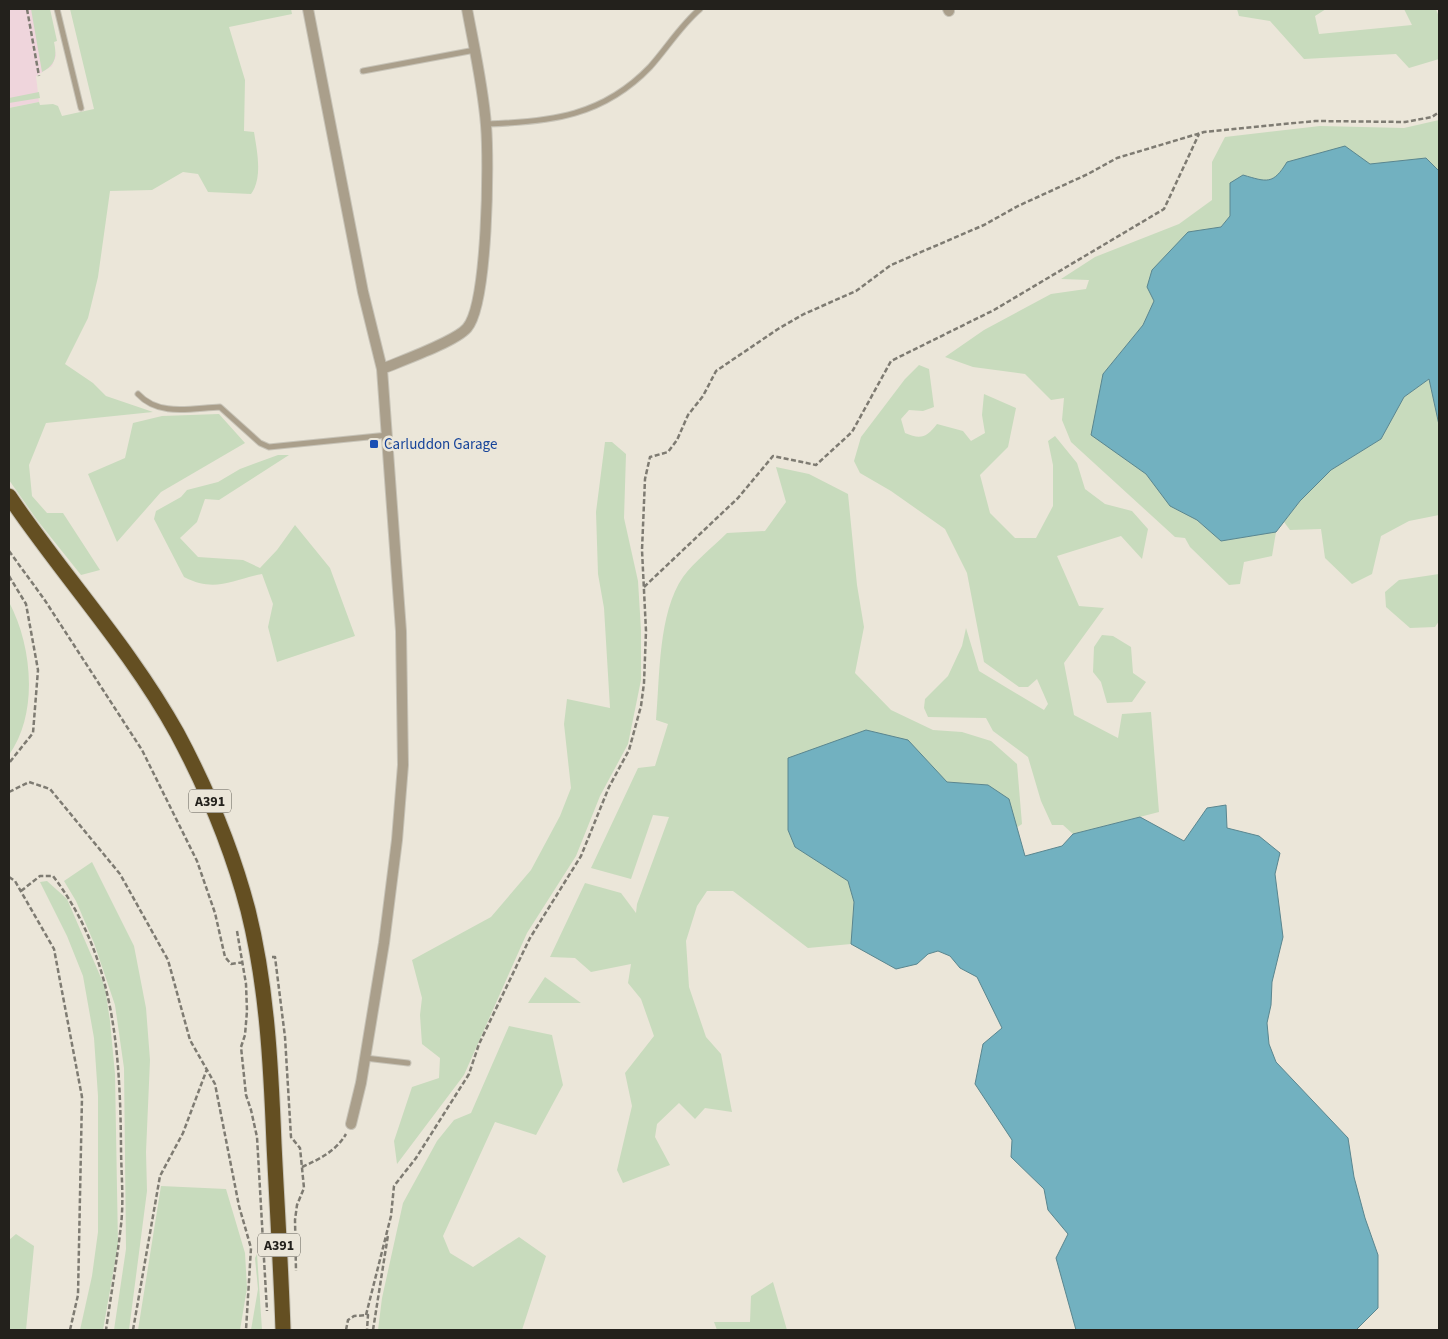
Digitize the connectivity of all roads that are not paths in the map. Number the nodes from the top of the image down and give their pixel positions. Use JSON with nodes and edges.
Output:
{"nodes":[{"id":1,"x":57,"y":9,"type":"edge"},
{"id":2,"x":308,"y":9,"type":"edge"},
{"id":3,"x":467,"y":9,"type":"edge"},
{"id":4,"x":700,"y":9,"type":"edge"},
{"id":5,"x":475,"y":50,"type":"junction"},
{"id":6,"x":364,"y":71,"type":"dead end"},
{"id":7,"x":81,"y":108,"type":"dead end"},
{"id":8,"x":486,"y":124,"type":"junction"},
{"id":9,"x":382,"y":369,"type":"junction"},
{"id":10,"x":138,"y":394,"type":"dead end"},
{"id":11,"x":388,"y":435,"type":"junction"},
{"id":12,"x":9,"y":496,"type":"edge"},
{"id":13,"x":365,"y":1058,"type":"junction"},
{"id":14,"x":408,"y":1063,"type":"dead end"},
{"id":15,"x":352,"y":1124,"type":"road end"},
{"id":16,"x":283,"y":1330,"type":"edge"}],
"edges":[{"from":1,"to":7,"type":"lane"},
{"from":2,"to":9,"type":"street"},
{"from":3,"to":5,"type":"street"},
{"from":4,"to":8,"type":"lane"},
{"from":5,"to":6,"type":"lane"},
{"from":5,"to":8,"type":"street"},
{"from":8,"to":9,"type":"street"},
{"from":9,"to":11,"type":"street"},
{"from":10,"to":11,"type":"lane"},
{"from":11,"to":13,"type":"street"},
{"from":12,"to":16,"type":"highway","number":"A391"},
{"from":13,"to":14,"type":"lane"},
{"from":13,"to":15,"type":"street"}]}
